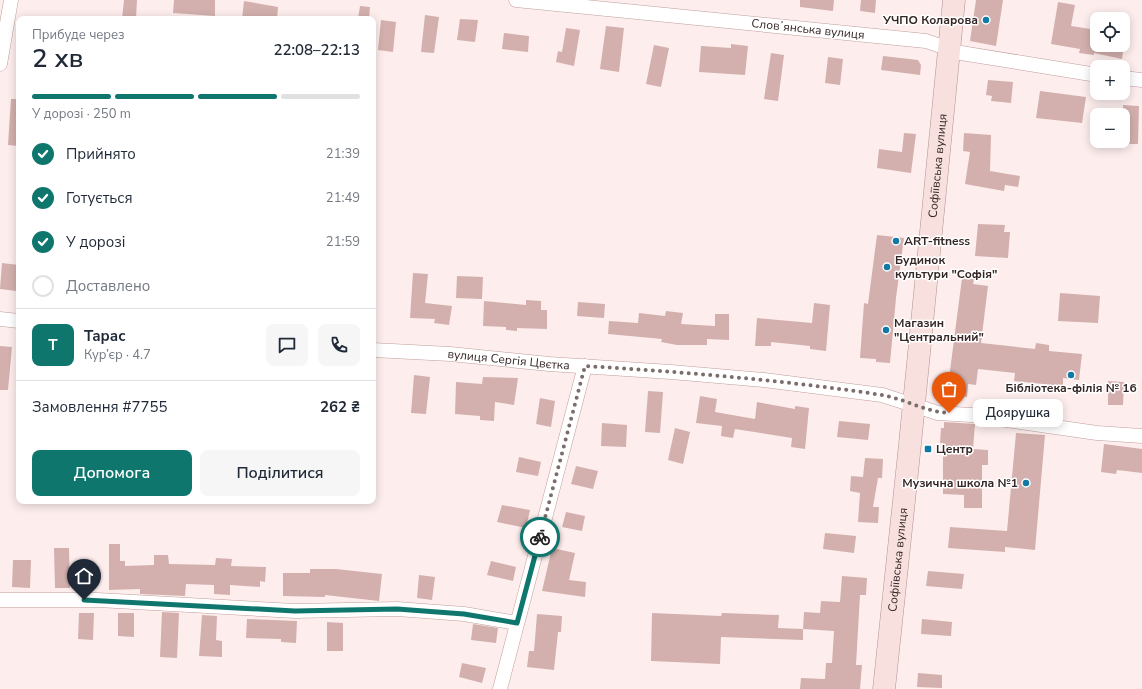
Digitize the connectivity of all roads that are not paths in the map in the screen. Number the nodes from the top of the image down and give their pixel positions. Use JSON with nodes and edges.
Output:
{"nodes":[{"id":1,"x":11,"y":0,"type":"edge"},
{"id":2,"x":516,"y":0,"type":"edge"},
{"id":3,"x":954,"y":0,"type":"edge"},
{"id":4,"x":949,"y":49,"type":"junction"},
{"id":5,"x":0,"y":64,"type":"edge"},
{"id":6,"x":1090,"y":74,"type":"edge"},
{"id":7,"x":1130,"y":79,"type":"edge"},
{"id":8,"x":1142,"y":80,"type":"edge"},
{"id":9,"x":0,"y":319,"type":"edge"},
{"id":10,"x":16,"y":321,"type":"edge"},
{"id":11,"x":376,"y":350,"type":"edge"},
{"id":12,"x":585,"y":366,"type":"junction"},
{"id":13,"x":914,"y":404,"type":"junction"},
{"id":14,"x":1142,"y":436,"type":"edge"},
{"id":15,"x":0,"y":600,"type":"edge"},
{"id":16,"x":517,"y":623,"type":"junction"},
{"id":17,"x":500,"y":689,"type":"edge"},
{"id":18,"x":884,"y":689,"type":"edge"}],
"edges":[{"from":1,"to":5,"type":"street"},
{"from":2,"to":4,"type":"street","name":"Словʼянська вулиця"},
{"from":3,"to":4,"type":"main road","name":"Софіївська вулиця"},
{"from":4,"to":6,"type":"street","name":"Словʼянська вулиця"},
{"from":4,"to":13,"type":"main road","name":"Софіївська вулиця"},
{"from":7,"to":8,"type":"street"},
{"from":9,"to":10,"type":"street"},
{"from":11,"to":12,"type":"street","name":"вулиця Сергія Цвєтка"},
{"from":12,"to":13,"type":"street","name":"вулиця Сергія Цвєтка"},
{"from":12,"to":16,"type":"street"},
{"from":13,"to":14,"type":"street","name":"вулиця Сергія Цвєтка"},
{"from":13,"to":18,"type":"main road","name":"Софіївська вулиця"},
{"from":15,"to":16,"type":"street"},
{"from":16,"to":17,"type":"street"}]}
